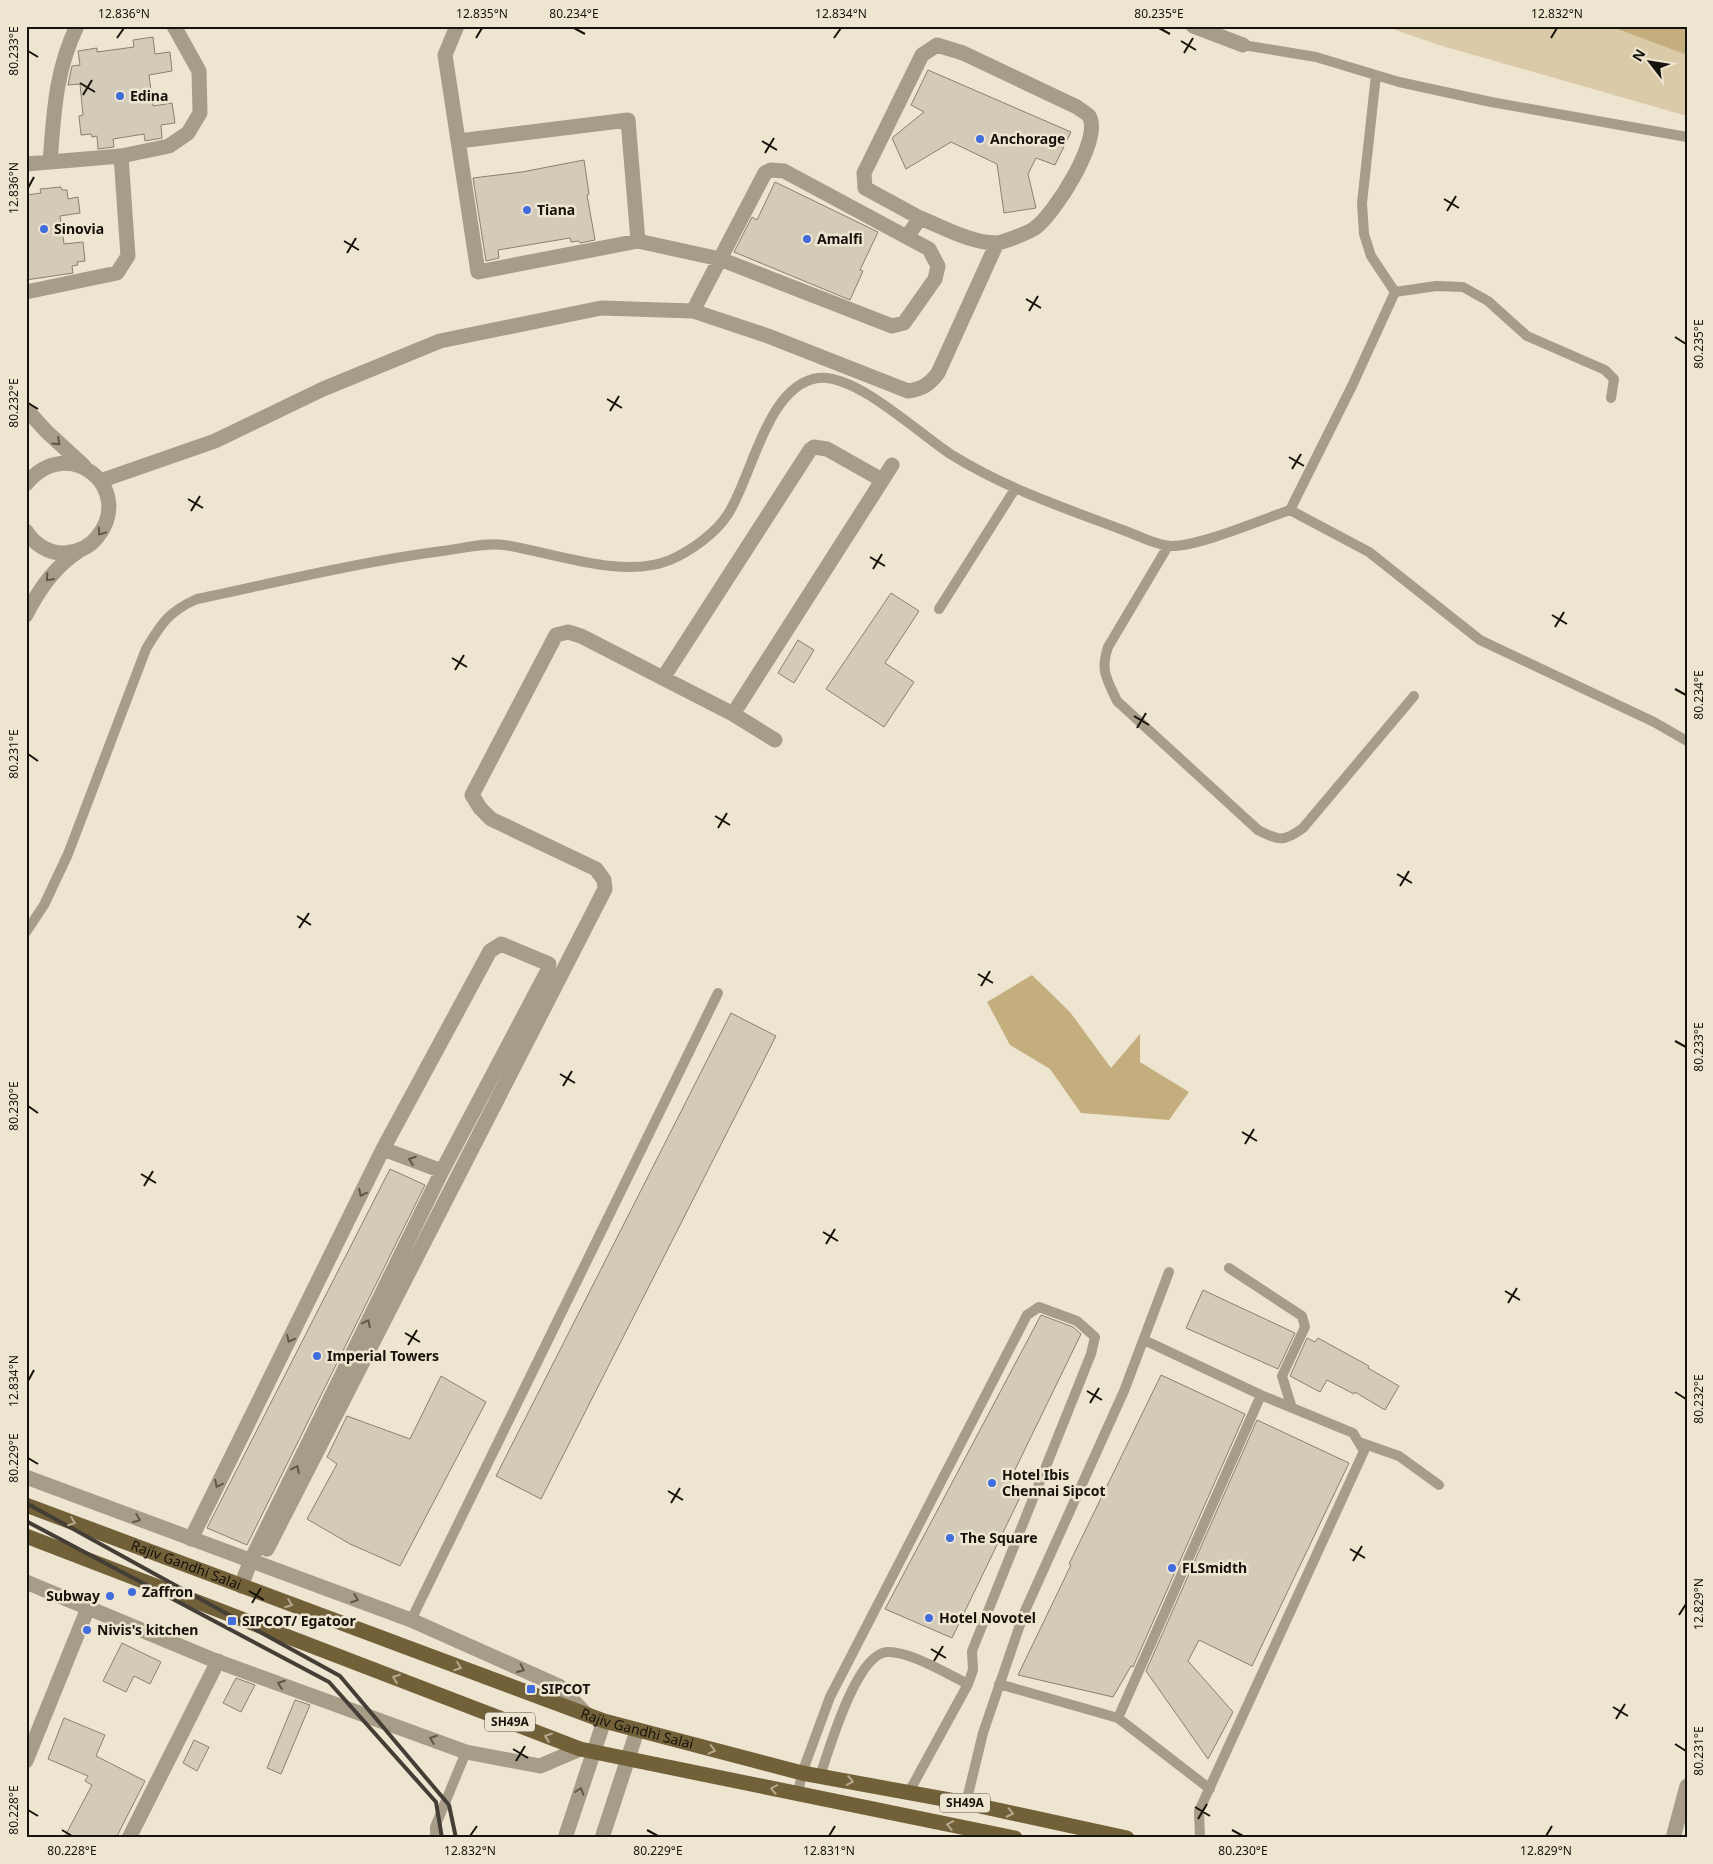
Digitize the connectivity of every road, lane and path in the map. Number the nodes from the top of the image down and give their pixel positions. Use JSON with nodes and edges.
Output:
{"nodes":[{"id":1,"x":77,"y":26,"type":"edge"},
{"id":2,"x":174,"y":26,"type":"edge"},
{"id":3,"x":457,"y":26,"type":"edge"},
{"id":4,"x":1193,"y":26,"type":"edge"},
{"id":5,"x":1243,"y":45,"type":"joint"},
{"id":6,"x":1376,"y":75,"type":"junction"},
{"id":7,"x":1687,"y":137,"type":"edge"},
{"id":8,"x":459,"y":141,"type":"junction"},
{"id":9,"x":120,"y":156,"type":"junction"},
{"id":10,"x":50,"y":162,"type":"junction"},
{"id":11,"x":26,"y":164,"type":"edge"},
{"id":12,"x":920,"y":218,"type":"junction"},
{"id":13,"x":907,"y":237,"type":"junction"},
{"id":14,"x":638,"y":241,"type":"junction"},
{"id":15,"x":997,"y":243,"type":"junction"},
{"id":16,"x":720,"y":258,"type":"junction"},
{"id":17,"x":26,"y":292,"type":"edge"},
{"id":18,"x":1395,"y":292,"type":"junction"},
{"id":19,"x":693,"y":311,"type":"junction"},
{"id":20,"x":1611,"y":398,"type":"dead end"},
{"id":21,"x":26,"y":409,"type":"edge"},
{"id":22,"x":892,"y":465,"type":"dead end"},
{"id":23,"x":95,"y":476,"type":"junction"},
{"id":24,"x":882,"y":480,"type":"junction"},
{"id":25,"x":26,"y":484,"type":"edge"},
{"id":26,"x":1015,"y":489,"type":"junction"},
{"id":27,"x":1290,"y":510,"type":"junction"},
{"id":28,"x":26,"y":531,"type":"edge"},
{"id":29,"x":1168,"y":546,"type":"junction"},
{"id":30,"x":82,"y":549,"type":"junction"},
{"id":31,"x":939,"y":609,"type":"dead end"},
{"id":32,"x":26,"y":615,"type":"edge"},
{"id":33,"x":663,"y":678,"type":"junction"},
{"id":34,"x":1414,"y":696,"type":"dead end"},
{"id":35,"x":733,"y":714,"type":"junction"},
{"id":36,"x":775,"y":740,"type":"dead end"},
{"id":37,"x":1687,"y":741,"type":"edge"},
{"id":38,"x":26,"y":932,"type":"edge"},
{"id":39,"x":718,"y":994,"type":"dead end"},
{"id":40,"x":383,"y":1149,"type":"junction"},
{"id":41,"x":442,"y":1171,"type":"junction"},
{"id":42,"x":1230,"y":1268,"type":"dead end"},
{"id":43,"x":1169,"y":1272,"type":"dead end"},
{"id":44,"x":1144,"y":1340,"type":"junction"},
{"id":45,"x":1261,"y":1395,"type":"junction"},
{"id":46,"x":1291,"y":1406,"type":"junction"},
{"id":47,"x":1359,"y":1442,"type":"junction"},
{"id":48,"x":26,"y":1477,"type":"edge"},
{"id":49,"x":1439,"y":1485,"type":"dead end"},
{"id":50,"x":26,"y":1505,"type":"edge"},
{"id":51,"x":26,"y":1536,"type":"edge"},
{"id":52,"x":191,"y":1539,"type":"junction"},
{"id":53,"x":256,"y":1561,"type":"junction"},
{"id":54,"x":26,"y":1582,"type":"edge"},
{"id":55,"x":246,"y":1588,"type":"junction"},
{"id":56,"x":88,"y":1608,"type":"junction"},
{"id":57,"x":411,"y":1620,"type":"junction"},
{"id":58,"x":218,"y":1661,"type":"junction"},
{"id":59,"x":968,"y":1684,"type":"junction"},
{"id":60,"x":999,"y":1684,"type":"junction"},
{"id":61,"x":586,"y":1714,"type":"junction"},
{"id":62,"x":1118,"y":1718,"type":"junction"},
{"id":63,"x":604,"y":1722,"type":"junction"},
{"id":64,"x":637,"y":1731,"type":"junction"},
{"id":65,"x":586,"y":1751,"type":"junction"},
{"id":66,"x":466,"y":1752,"type":"junction"},
{"id":67,"x":628,"y":1760,"type":"junction"},
{"id":68,"x":26,"y":1761,"type":"edge"},
{"id":69,"x":802,"y":1772,"type":"junction"},
{"id":70,"x":820,"y":1776,"type":"junction"},
{"id":71,"x":1687,"y":1786,"type":"edge"},
{"id":72,"x":1210,"y":1790,"type":"junction"},
{"id":73,"x":909,"y":1792,"type":"junction"},
{"id":74,"x":798,"y":1794,"type":"junction"},
{"id":75,"x":966,"y":1803,"type":"junction"},
{"id":76,"x":130,"y":1838,"type":"edge"},
{"id":77,"x":435,"y":1838,"type":"edge"},
{"id":78,"x":565,"y":1838,"type":"edge"},
{"id":79,"x":602,"y":1838,"type":"edge"},
{"id":80,"x":1015,"y":1838,"type":"edge"},
{"id":81,"x":1127,"y":1838,"type":"edge"},
{"id":82,"x":1200,"y":1838,"type":"edge"},
{"id":83,"x":1673,"y":1838,"type":"edge"}],
"edges":[{"from":1,"to":10,"type":"street"},
{"from":2,"to":9,"type":"street"},
{"from":3,"to":8,"type":"street"},
{"from":4,"to":5,"type":"street"},
{"from":5,"to":6,"type":"lane"},
{"from":6,"to":7,"type":"lane"},
{"from":6,"to":18,"type":"lane"},
{"from":8,"to":14,"type":"street"},
{"from":8,"to":14,"type":"street"},
{"from":9,"to":10,"type":"street"},
{"from":9,"to":17,"type":"street"},
{"from":10,"to":11,"type":"street"},
{"from":12,"to":13,"type":"street"},
{"from":12,"to":15,"type":"street"},
{"from":12,"to":15,"type":"street"},
{"from":13,"to":16,"type":"street"},
{"from":13,"to":16,"type":"street"},
{"from":14,"to":16,"type":"street"},
{"from":15,"to":19,"type":"street"},
{"from":16,"to":19,"type":"street"},
{"from":18,"to":20,"type":"lane"},
{"from":18,"to":27,"type":"lane"},
{"from":19,"to":23,"type":"street"},
{"from":21,"to":23,"type":"street","one_way":true},
{"from":22,"to":24,"type":"street"},
{"from":23,"to":25,"type":"street"},
{"from":23,"to":30,"type":"street","one_way":true},
{"from":24,"to":33,"type":"street"},
{"from":24,"to":35,"type":"street"},
{"from":26,"to":29,"type":"lane"},
{"from":26,"to":31,"type":"lane"},
{"from":26,"to":38,"type":"lane"},
{"from":27,"to":29,"type":"lane"},
{"from":27,"to":37,"type":"lane"},
{"from":28,"to":30,"type":"street"},
{"from":29,"to":34,"type":"lane"},
{"from":30,"to":32,"type":"street","one_way":true},
{"from":33,"to":35,"type":"street"},
{"from":33,"to":53,"type":"street"},
{"from":35,"to":36,"type":"street"},
{"from":39,"to":57,"type":"lane"},
{"from":41,"to":40,"type":"street","one_way":true},
{"from":40,"to":41,"type":"street"},
{"from":40,"to":52,"type":"street","one_way":true},
{"from":53,"to":41,"type":"street","one_way":true},
{"from":42,"to":46,"type":"lane"},
{"from":43,"to":44,"type":"lane"},
{"from":44,"to":45,"type":"lane"},
{"from":44,"to":60,"type":"lane"},
{"from":45,"to":46,"type":"lane"},
{"from":45,"to":62,"type":"lane"},
{"from":46,"to":47,"type":"lane"},
{"from":47,"to":49,"type":"lane"},
{"from":47,"to":72,"type":"lane"},
{"from":48,"to":52,"type":"street","one_way":true},
{"from":50,"to":55,"type":"main road","name":"Rajiv Gandhi Salai","number":"SH49A","one_way":true},
{"from":65,"to":51,"type":"main road","name":"Rajiv Gandhi Salai","number":"SH49A","one_way":true},
{"from":52,"to":53,"type":"street"},
{"from":53,"to":55,"type":"street"},
{"from":53,"to":57,"type":"street","one_way":true},
{"from":54,"to":56,"type":"street"},
{"from":55,"to":61,"type":"main road","name":"Rajiv Gandhi Salai","number":"SH49A","one_way":true},
{"from":56,"to":58,"type":"street"},
{"from":56,"to":68,"type":"street"},
{"from":57,"to":61,"type":"street","one_way":true},
{"from":66,"to":58,"type":"street","one_way":true},
{"from":58,"to":76,"type":"street"},
{"from":59,"to":69,"type":"lane"},
{"from":59,"to":70,"type":"lane"},
{"from":59,"to":73,"type":"lane"},
{"from":60,"to":62,"type":"lane"},
{"from":60,"to":75,"type":"lane"},
{"from":61,"to":63,"type":"main road","name":"Rajiv Gandhi Salai","number":"SH49A"},
{"from":62,"to":72,"type":"lane"},
{"from":63,"to":64,"type":"main road","name":"Rajiv Gandhi Salai","number":"SH49A"},
{"from":63,"to":65,"type":"street"},
{"from":64,"to":67,"type":"street"},
{"from":64,"to":69,"type":"main road","name":"Rajiv Gandhi Salai","number":"SH49A","one_way":true},
{"from":65,"to":66,"type":"street"},
{"from":65,"to":67,"type":"main road","name":"Rajiv Gandhi Salai","number":"SH49A"},
{"from":78,"to":65,"type":"street","one_way":true},
{"from":66,"to":77,"type":"lane"},
{"from":74,"to":67,"type":"main road","name":"Rajiv Gandhi Salai","number":"SH49A","one_way":true},
{"from":67,"to":79,"type":"street"},
{"from":69,"to":70,"type":"main road","name":"Rajiv Gandhi Salai","number":"SH49A"},
{"from":69,"to":74,"type":"lane"},
{"from":70,"to":73,"type":"main road","name":"Rajiv Gandhi Salai","number":"SH49A","one_way":true},
{"from":71,"to":83,"type":"street"},
{"from":72,"to":82,"type":"lane"},
{"from":73,"to":75,"type":"main road","name":"Rajiv Gandhi Salai","number":"SH49A"},
{"from":80,"to":74,"type":"main road","name":"Rajiv Gandhi Salai","number":"SH49A","one_way":true},
{"from":75,"to":81,"type":"main road","name":"Rajiv Gandhi Salai","number":"SH49A","one_way":true}]}
